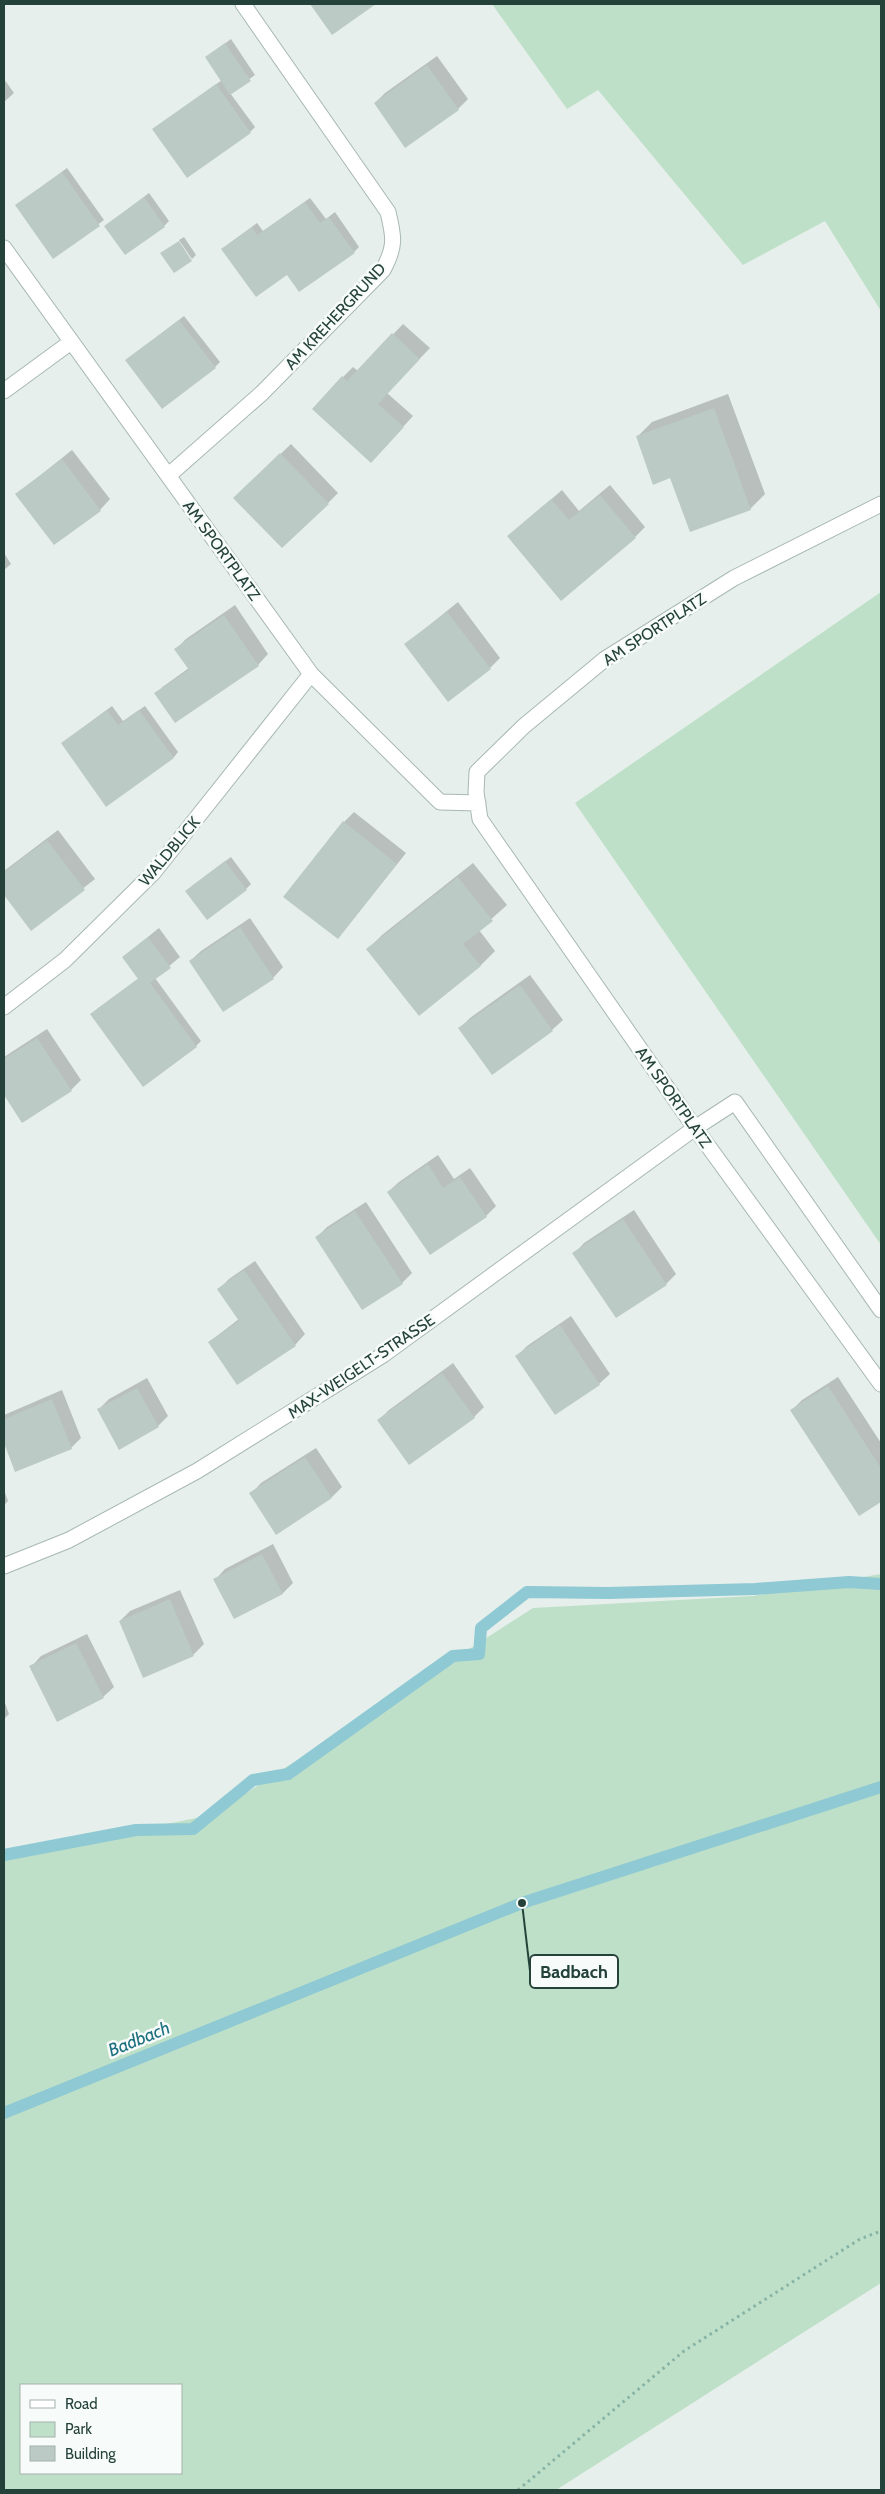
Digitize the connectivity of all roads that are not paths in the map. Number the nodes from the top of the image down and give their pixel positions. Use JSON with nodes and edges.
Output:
{"nodes":[{"id":1,"x":244,"y":4,"type":"edge"},
{"id":2,"x":4,"y":248,"type":"edge"},
{"id":3,"x":71,"y":342,"type":"junction"},
{"id":4,"x":4,"y":391,"type":"edge"},
{"id":5,"x":169,"y":475,"type":"junction"},
{"id":6,"x":881,"y":504,"type":"edge"},
{"id":7,"x":311,"y":674,"type":"junction"},
{"id":8,"x":478,"y":803,"type":"junction"},
{"id":9,"x":4,"y":1007,"type":"edge"},
{"id":10,"x":695,"y":1128,"type":"junction"},
{"id":11,"x":881,"y":1310,"type":"edge"},
{"id":12,"x":881,"y":1384,"type":"edge"},
{"id":13,"x":4,"y":1566,"type":"edge"}],
"edges":[{"from":1,"to":5,"type":"street","name":"AM KREHERGRUND"},
{"from":2,"to":3,"type":"street","name":"AM SPORTPLATZ"},
{"from":3,"to":4,"type":"street"},
{"from":3,"to":5,"type":"street","name":"AM SPORTPLATZ"},
{"from":5,"to":7,"type":"street","name":"AM SPORTPLATZ"},
{"from":6,"to":8,"type":"street","name":"AM SPORTPLATZ"},
{"from":7,"to":8,"type":"street","name":"AM SPORTPLATZ"},
{"from":7,"to":9,"type":"street","name":"WALDBLICK"},
{"from":8,"to":10,"type":"street","name":"AM SPORTPLATZ"},
{"from":10,"to":11,"type":"street","name":"MAX-WEIGELT-STRASSE"},
{"from":10,"to":12,"type":"street","name":"AM SPORTPLATZ"},
{"from":10,"to":13,"type":"street","name":"MAX-WEIGELT-STRASSE"}]}
